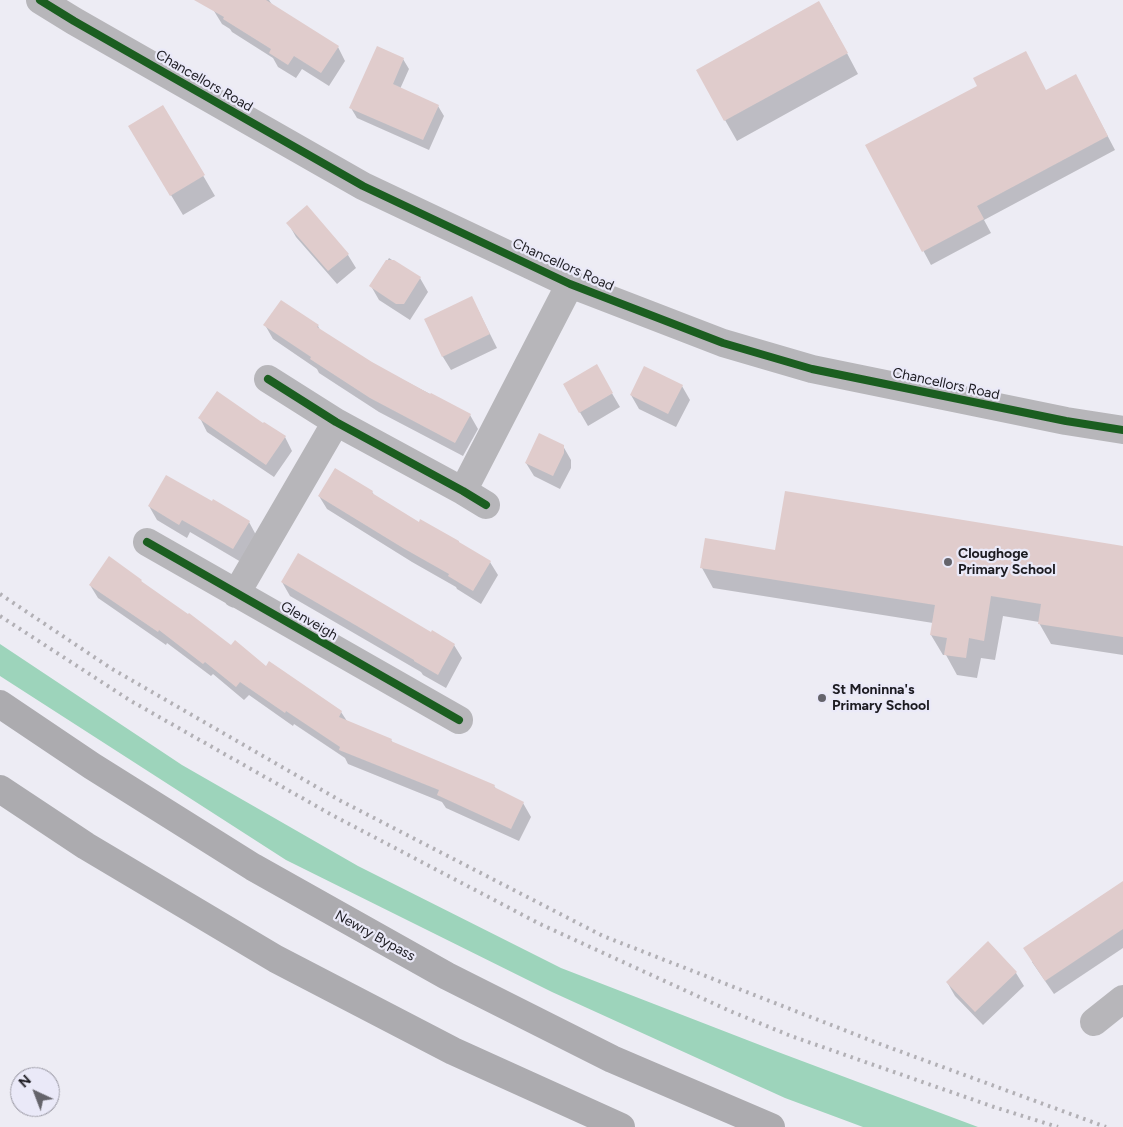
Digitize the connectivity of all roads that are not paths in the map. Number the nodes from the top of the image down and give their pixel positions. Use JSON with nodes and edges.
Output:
{"nodes":[{"id":1,"x":40,"y":0,"type":"edge"},
{"id":2,"x":570,"y":284,"type":"junction"},
{"id":3,"x":268,"y":379,"type":"dead end"},
{"id":4,"x":336,"y":422,"type":"junction"},
{"id":5,"x":1123,"y":430,"type":"edge"},
{"id":6,"x":463,"y":491,"type":"junction"},
{"id":7,"x":486,"y":505,"type":"dead end"},
{"id":8,"x":147,"y":542,"type":"dead end"},
{"id":9,"x":236,"y":594,"type":"junction"},
{"id":10,"x":0,"y":704,"type":"edge"},
{"id":11,"x":459,"y":720,"type":"dead end"},
{"id":12,"x":0,"y":789,"type":"edge"},
{"id":13,"x":1123,"y":999,"type":"edge"},
{"id":14,"x":1094,"y":1022,"type":"dead end"},
{"id":15,"x":621,"y":1127,"type":"edge"},
{"id":16,"x":771,"y":1127,"type":"edge"}],
"edges":[{"from":1,"to":2,"type":"street","name":"Chancellors Road"},
{"from":2,"to":5,"type":"street","name":"Chancellors Road"},
{"from":2,"to":6,"type":"street"},
{"from":3,"to":4,"type":"street"},
{"from":4,"to":6,"type":"street"},
{"from":4,"to":9,"type":"street"},
{"from":6,"to":7,"type":"street"},
{"from":8,"to":9,"type":"street","name":"Glenveigh"},
{"from":9,"to":11,"type":"street","name":"Glenveigh"},
{"from":10,"to":16,"type":"highway","name":"Newry Bypass"},
{"from":12,"to":15,"type":"highway"},
{"from":13,"to":14,"type":"street"}]}
